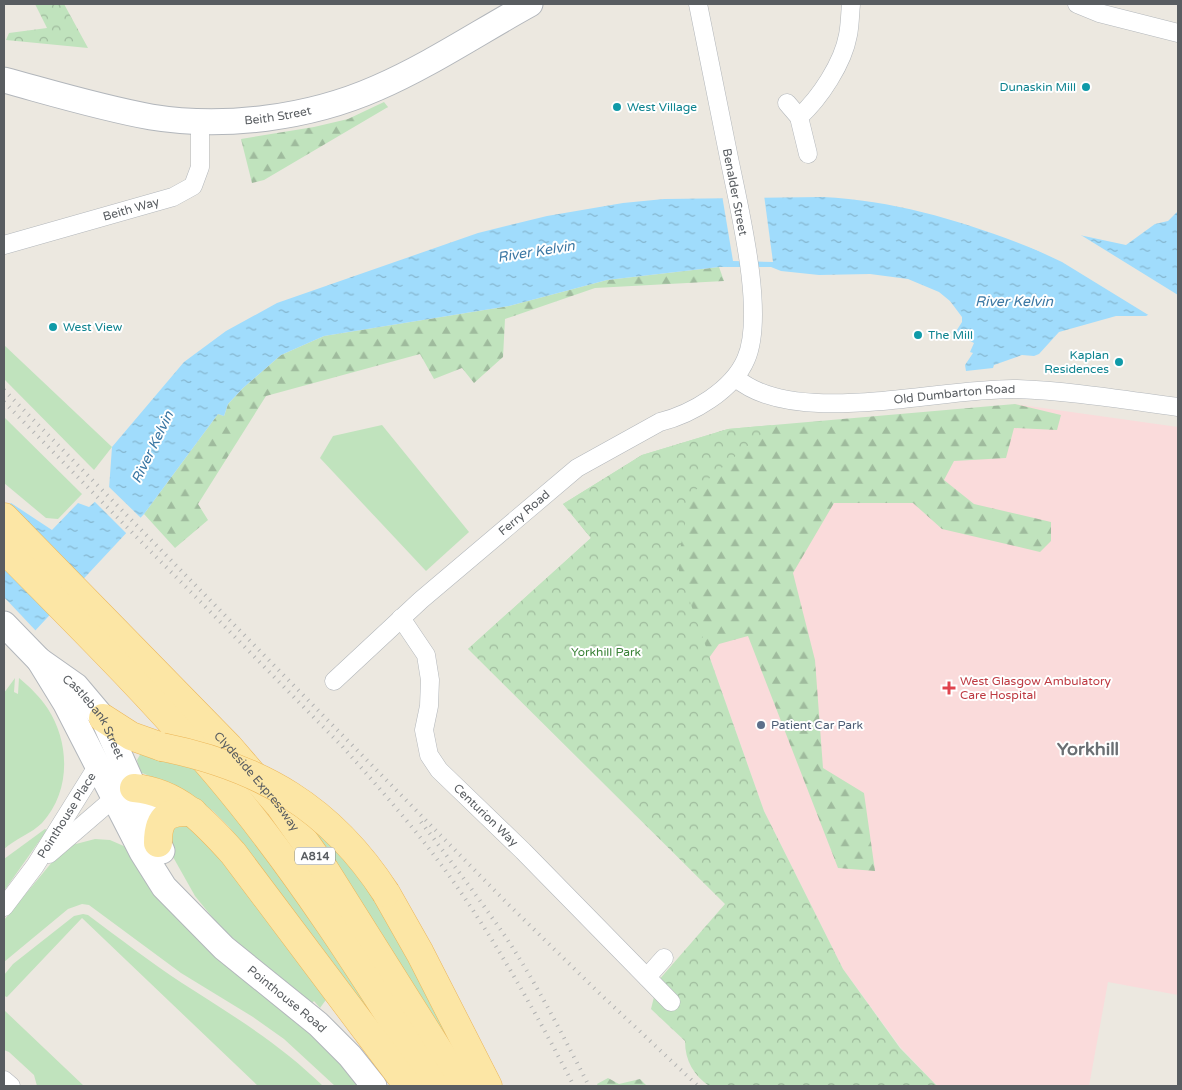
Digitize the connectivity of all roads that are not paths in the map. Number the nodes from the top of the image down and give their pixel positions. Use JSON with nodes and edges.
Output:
{"nodes":[{"id":1,"x":530,"y":4,"type":"edge"},
{"id":2,"x":698,"y":4,"type":"edge"},
{"id":3,"x":851,"y":4,"type":"edge"},
{"id":4,"x":1077,"y":4,"type":"edge"},
{"id":5,"x":1178,"y":34,"type":"edge"},
{"id":6,"x":4,"y":80,"type":"edge"},
{"id":7,"x":787,"y":103,"type":"dead end"},
{"id":8,"x":799,"y":117,"type":"junction"},
{"id":9,"x":200,"y":122,"type":"junction"},
{"id":10,"x":808,"y":154,"type":"dead end"},
{"id":11,"x":4,"y":245,"type":"edge"},
{"id":12,"x":736,"y":378,"type":"junction"},
{"id":13,"x":1178,"y":407,"type":"edge"},
{"id":14,"x":4,"y":517,"type":"edge"},
{"id":15,"x":4,"y":549,"type":"edge"},
{"id":16,"x":402,"y":618,"type":"junction"},
{"id":17,"x":4,"y":624,"type":"edge"},
{"id":18,"x":127,"y":658,"type":"junction"},
{"id":19,"x":38,"y":660,"type":"junction"},
{"id":20,"x":334,"y":680,"type":"dead end"},
{"id":21,"x":103,"y":718,"type":"joint"},
{"id":22,"x":130,"y":749,"type":"junction"},
{"id":23,"x":124,"y":793,"type":"junction"},
{"id":24,"x":194,"y":812,"type":"junction"},
{"id":25,"x":158,"y":843,"type":"junction"},
{"id":26,"x":35,"y":866,"type":"junction"},
{"id":27,"x":4,"y":907,"type":"edge"},
{"id":28,"x":195,"y":918,"type":"junction"},
{"id":29,"x":664,"y":958,"type":"dead end"},
{"id":30,"x":647,"y":978,"type":"junction"},
{"id":31,"x":670,"y":1002,"type":"dead end"},
{"id":32,"x":4,"y":1080,"type":"edge"},
{"id":33,"x":11,"y":1086,"type":"edge"},
{"id":34,"x":374,"y":1086,"type":"edge"},
{"id":35,"x":408,"y":1086,"type":"edge"},
{"id":36,"x":434,"y":1086,"type":"edge"},
{"id":37,"x":461,"y":1086,"type":"edge"},
{"id":38,"x":488,"y":1086,"type":"edge"}],
"edges":[{"from":1,"to":9,"type":"main road","name":"Beith Street"},
{"from":2,"to":12,"type":"street","name":"Benalder Street"},
{"from":3,"to":8,"type":"street"},
{"from":4,"to":5,"type":"street"},
{"from":6,"to":9,"type":"main road","name":"Beith Street"},
{"from":7,"to":8,"type":"street"},
{"from":8,"to":10,"type":"street"},
{"from":9,"to":11,"type":"street","name":"Beith Way"},
{"from":12,"to":13,"type":"street","name":"Old Dumbarton Road"},
{"from":12,"to":16,"type":"street","name":"Ferry Road"},
{"from":14,"to":18,"type":"main road","name":"Clydeside Expressway","number":"A814"},
{"from":15,"to":18,"type":"main road","name":"Clydeside Expressway","number":"A814"},
{"from":16,"to":20,"type":"street","name":"Ferry Road"},
{"from":16,"to":30,"type":"street","name":"Centurion Way"},
{"from":17,"to":19,"type":"main road","name":"Castlebank Street"},
{"from":18,"to":36,"type":"main road","name":"Clydeside Expressway","number":"A814"},
{"from":18,"to":37,"type":"main road","name":"Clydeside Expressway","number":"A814"},
{"from":19,"to":21,"type":"main road","name":"Castlebank Street"},
{"from":19,"to":22,"type":"main road","name":"Castlebank Street"},
{"from":21,"to":22,"type":"main road","number":"A814"},
{"from":22,"to":23,"type":"main road","name":"Castlebank Street"},
{"from":22,"to":26,"type":"street","name":"Pointhouse Place"},
{"from":22,"to":38,"type":"main road","number":"A814","bridge":true},
{"from":23,"to":24,"type":"main road"},
{"from":23,"to":25,"type":"main road","name":"Pointhouse Road"},
{"from":23,"to":26,"type":"street","name":"Pointhouse Place"},
{"from":23,"to":28,"type":"main road","name":"Pointhouse Road"},
{"from":24,"to":25,"type":"main road"},
{"from":24,"to":35,"type":"main road"},
{"from":25,"to":28,"type":"main road","name":"Pointhouse Road"},
{"from":26,"to":27,"type":"street","name":"Pointhouse Place"},
{"from":28,"to":34,"type":"main road","name":"Pointhouse Road"},
{"from":29,"to":30,"type":"street"},
{"from":30,"to":31,"type":"street","name":"Centurion Way"},
{"from":32,"to":33,"type":"street"}]}
